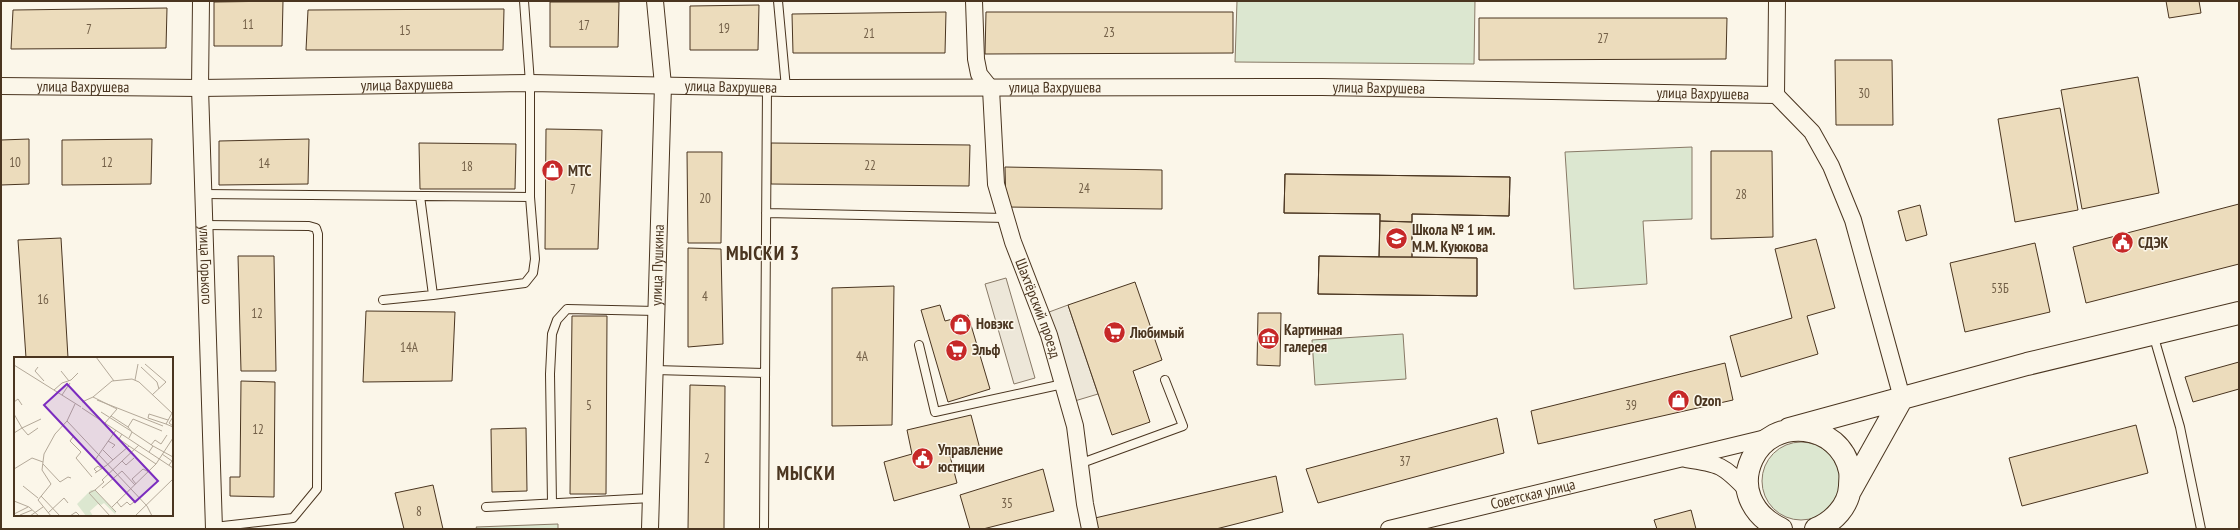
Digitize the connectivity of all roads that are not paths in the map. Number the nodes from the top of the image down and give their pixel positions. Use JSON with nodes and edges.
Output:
{"nodes":[{"id":1,"x":201,"y":1,"type":"edge"},
{"id":2,"x":524,"y":1,"type":"edge"},
{"id":3,"x":655,"y":1,"type":"edge"},
{"id":4,"x":778,"y":1,"type":"edge"},
{"id":5,"x":974,"y":1,"type":"edge"},
{"id":6,"x":1777,"y":1,"type":"edge"},
{"id":7,"x":530,"y":83,"type":"junction"},
{"id":8,"x":663,"y":85,"type":"junction"},
{"id":9,"x":1,"y":86,"type":"edge"},
{"id":10,"x":200,"y":88,"type":"junction"},
{"id":11,"x":767,"y":88,"type":"junction"},
{"id":12,"x":786,"y":88,"type":"junction"},
{"id":13,"x":991,"y":89,"type":"junction"},
{"id":14,"x":1776,"y":95,"type":"junction"},
{"id":15,"x":203,"y":194,"type":"junction"},
{"id":16,"x":420,"y":196,"type":"junction"},
{"id":17,"x":530,"y":197,"type":"junction"},
{"id":18,"x":766,"y":213,"type":"junction"},
{"id":19,"x":1006,"y":218,"type":"junction"},
{"id":20,"x":204,"y":225,"type":"junction"},
{"id":21,"x":432,"y":295,"type":"junction"},
{"id":22,"x":383,"y":300,"type":"dead end"},
{"id":23,"x":656,"y":311,"type":"junction"},
{"id":24,"x":2239,"y":313,"type":"edge"},
{"id":25,"x":2153,"y":334,"type":"junction"},
{"id":26,"x":919,"y":345,"type":"dead end"},
{"id":27,"x":654,"y":370,"type":"junction"},
{"id":28,"x":765,"y":373,"type":"junction"},
{"id":29,"x":1165,"y":380,"type":"dead end"},
{"id":30,"x":1063,"y":384,"type":"junction"},
{"id":31,"x":1902,"y":398,"type":"junction"},
{"id":32,"x":1780,"y":433,"type":"junction"},
{"id":33,"x":1676,"y":458,"type":"junction"},
{"id":34,"x":1080,"y":464,"type":"junction"},
{"id":35,"x":651,"y":498,"type":"junction"},
{"id":36,"x":552,"y":503,"type":"junction"},
{"id":37,"x":486,"y":507,"type":"dead end"},
{"id":38,"x":1752,"y":509,"type":"edge"},
{"id":39,"x":1841,"y":510,"type":"edge"},
{"id":40,"x":214,"y":528,"type":"edge"},
{"id":41,"x":650,"y":529,"type":"edge"},
{"id":42,"x":764,"y":529,"type":"edge"},
{"id":43,"x":1090,"y":529,"type":"edge"},
{"id":44,"x":1389,"y":529,"type":"edge"},
{"id":45,"x":1781,"y":529,"type":"edge"},
{"id":46,"x":1816,"y":529,"type":"edge"},
{"id":47,"x":2201,"y":529,"type":"edge"}],
"edges":[{"from":1,"to":10,"type":"street","name":"улица Горького"},
{"from":2,"to":7,"type":"lane"},
{"from":3,"to":8,"type":"street","name":"улица Пушкина"},
{"from":4,"to":12,"type":"lane"},
{"from":5,"to":13,"type":"street"},
{"from":6,"to":14,"type":"street"},
{"from":7,"to":8,"type":"street","name":"улица Вахрушева"},
{"from":7,"to":10,"type":"street","name":"улица Вахрушева"},
{"from":7,"to":17,"type":"lane"},
{"from":8,"to":11,"type":"street","name":"улица Вахрушева"},
{"from":8,"to":23,"type":"street","name":"улица Пушкина"},
{"from":9,"to":10,"type":"street","name":"улица Вахрушева"},
{"from":10,"to":15,"type":"street","name":"улица Горького"},
{"from":11,"to":12,"type":"street","name":"улица Вахрушева"},
{"from":11,"to":18,"type":"lane"},
{"from":12,"to":13,"type":"street","name":"улица Вахрушева"},
{"from":13,"to":14,"type":"street","name":"улица Вахрушева"},
{"from":13,"to":19,"type":"street","name":"Шахтёрский проезд"},
{"from":14,"to":31,"type":"street"},
{"from":15,"to":16,"type":"lane"},
{"from":15,"to":20,"type":"street","name":"улица Горького"},
{"from":16,"to":17,"type":"lane"},
{"from":16,"to":21,"type":"lane"},
{"from":17,"to":21,"type":"lane"},
{"from":18,"to":19,"type":"lane"},
{"from":18,"to":28,"type":"lane"},
{"from":19,"to":30,"type":"street","name":"Шахтёрский проезд"},
{"from":20,"to":40,"type":"street","name":"улица Горького"},
{"from":20,"to":40,"type":"lane"},
{"from":21,"to":22,"type":"lane"},
{"from":23,"to":27,"type":"street","name":"улица Пушкина"},
{"from":23,"to":36,"type":"lane"},
{"from":24,"to":25,"type":"main road"},
{"from":25,"to":31,"type":"main road"},
{"from":25,"to":47,"type":"lane"},
{"from":26,"to":30,"type":"lane"},
{"from":27,"to":28,"type":"lane"},
{"from":27,"to":35,"type":"street","name":"улица Пушкина"},
{"from":28,"to":42,"type":"lane"},
{"from":29,"to":34,"type":"lane"},
{"from":30,"to":34,"type":"street","name":"Шахтёрский проезд"},
{"from":31,"to":32,"type":"main road"},
{"from":31,"to":39,"type":"main road"},
{"from":32,"to":33,"type":"street","name":"Советская улица"},
{"from":32,"to":38,"type":"main road"},
{"from":32,"to":39,"type":"main road"},
{"from":33,"to":38,"type":"street"},
{"from":33,"to":44,"type":"street","name":"Советская улица"},
{"from":34,"to":43,"type":"street","name":"Шахтёрский проезд"},
{"from":35,"to":36,"type":"lane"},
{"from":35,"to":41,"type":"street","name":"улица Пушкина"},
{"from":36,"to":37,"type":"lane"},
{"from":38,"to":45,"type":"main road"},
{"from":39,"to":46,"type":"main road"}]}
